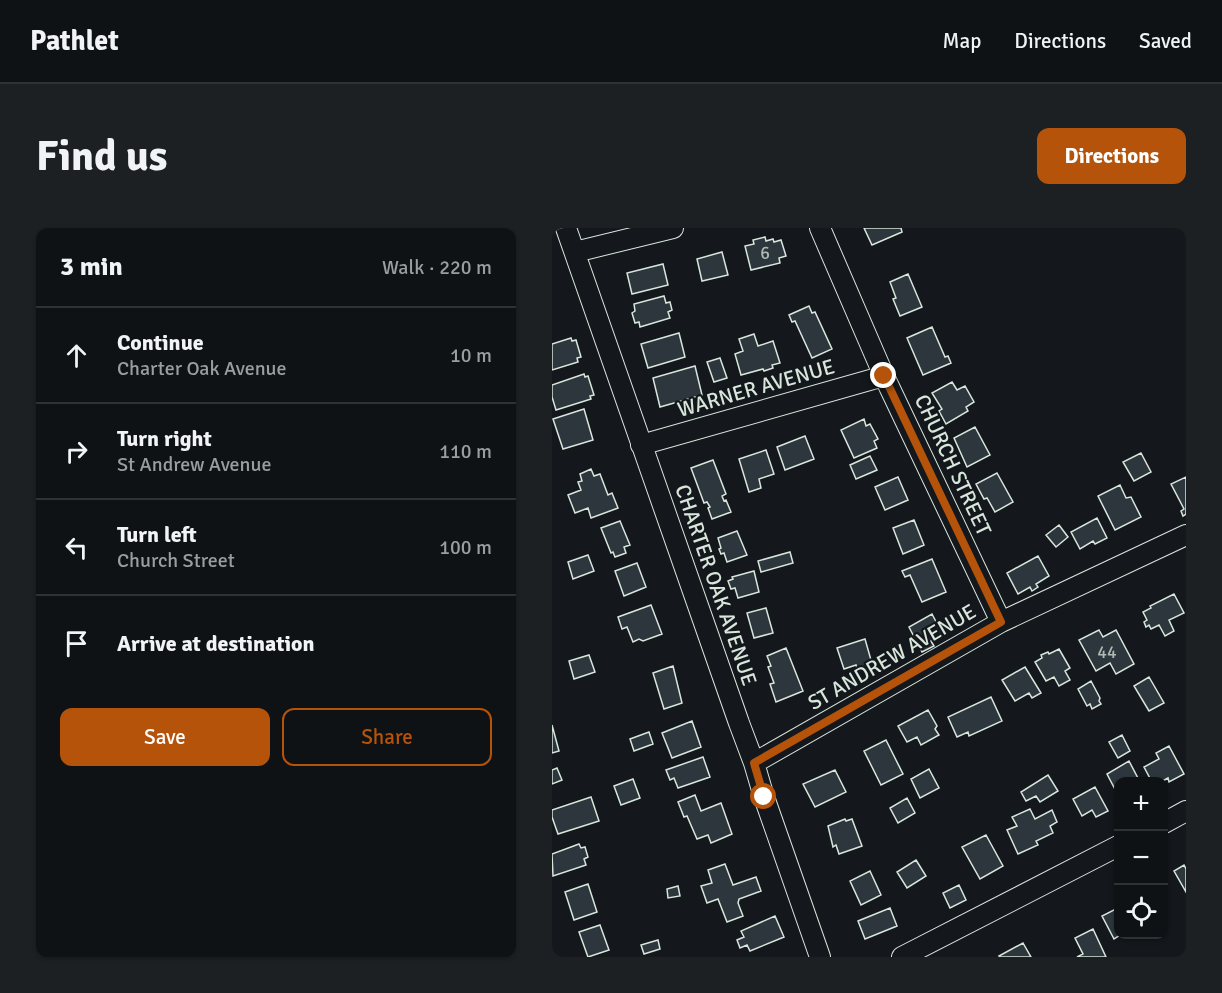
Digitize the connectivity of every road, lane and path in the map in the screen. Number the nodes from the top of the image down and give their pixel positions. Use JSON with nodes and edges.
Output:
{"nodes":[{"id":1,"x":567,"y":228,"type":"edge"},
{"id":2,"x":672,"y":228,"type":"edge"},
{"id":3,"x":820,"y":228,"type":"edge"},
{"id":4,"x":575,"y":252,"type":"junction"},
{"id":5,"x":884,"y":376,"type":"junction"},
{"id":6,"x":641,"y":445,"type":"junction"},
{"id":7,"x":1186,"y":535,"type":"edge"},
{"id":8,"x":1001,"y":622,"type":"junction"},
{"id":9,"x":754,"y":763,"type":"junction"},
{"id":10,"x":1186,"y":812,"type":"edge"},
{"id":11,"x":1168,"y":821,"type":"edge"},
{"id":12,"x":1114,"y":849,"type":"edge"},
{"id":13,"x":820,"y":957,"type":"edge"},
{"id":14,"x":902,"y":957,"type":"edge"}],
"edges":[{"from":1,"to":4,"type":"street","name":"CHARTER OAK AVENUE"},
{"from":2,"to":4,"type":"street"},
{"from":3,"to":5,"type":"street","name":"CHURCH STREET"},
{"from":4,"to":6,"type":"street","name":"CHARTER OAK AVENUE"},
{"from":5,"to":6,"type":"street","name":"WARNER AVENUE"},
{"from":5,"to":8,"type":"street","name":"CHURCH STREET"},
{"from":6,"to":9,"type":"street","name":"CHARTER OAK AVENUE"},
{"from":7,"to":8,"type":"street","name":"ST ANDREW AVENUE"},
{"from":8,"to":9,"type":"street","name":"ST ANDREW AVENUE"},
{"from":9,"to":13,"type":"street","name":"CHARTER OAK AVENUE"},
{"from":10,"to":11,"type":"street"},
{"from":12,"to":14,"type":"street"}]}
